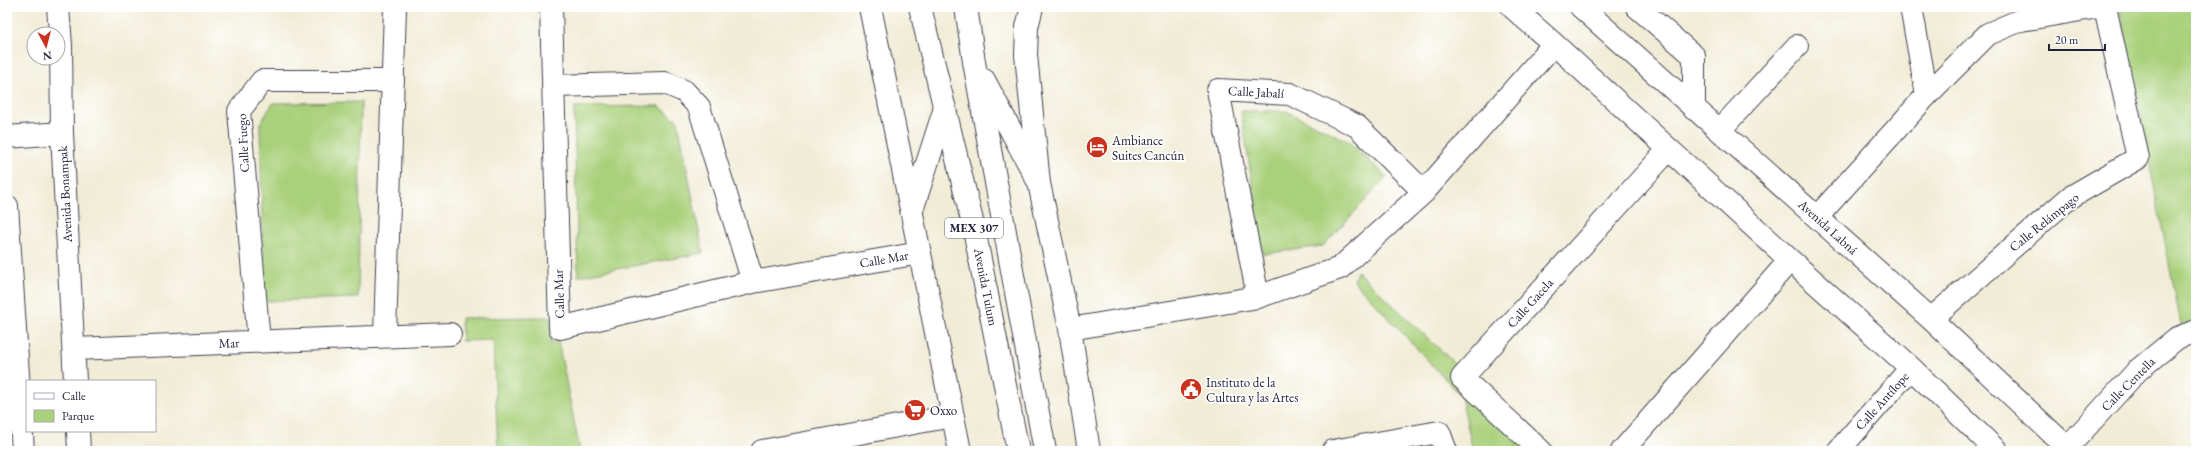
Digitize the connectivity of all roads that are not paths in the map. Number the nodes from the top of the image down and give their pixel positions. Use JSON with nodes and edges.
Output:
{"nodes":[{"id":1,"x":58,"y":7,"type":"edge"},
{"id":2,"x":65,"y":7,"type":"edge"},
{"id":3,"x":396,"y":7,"type":"edge"},
{"id":4,"x":551,"y":7,"type":"edge"},
{"id":5,"x":870,"y":7,"type":"edge"},
{"id":6,"x":920,"y":7,"type":"edge"},
{"id":7,"x":966,"y":7,"type":"edge"},
{"id":8,"x":1032,"y":7,"type":"edge"},
{"id":9,"x":1512,"y":7,"type":"edge"},
{"id":10,"x":1581,"y":7,"type":"edge"},
{"id":11,"x":1637,"y":7,"type":"edge"},
{"id":12,"x":1911,"y":7,"type":"edge"},
{"id":13,"x":2098,"y":7,"type":"edge"},
{"id":14,"x":2105,"y":7,"type":"edge"},
{"id":15,"x":2020,"y":14,"type":"edge"},
{"id":16,"x":60,"y":26,"type":"edge"},
{"id":17,"x":63,"y":26,"type":"edge"},
{"id":18,"x":1554,"y":44,"type":"junction"},
{"id":19,"x":1797,"y":46,"type":"dead end"},
{"id":20,"x":974,"y":62,"type":"junction"},
{"id":21,"x":61,"y":66,"type":"edge"},
{"id":22,"x":393,"y":81,"type":"junction"},
{"id":23,"x":553,"y":86,"type":"junction"},
{"id":24,"x":1927,"y":95,"type":"junction"},
{"id":25,"x":945,"y":108,"type":"junction"},
{"id":26,"x":1694,"y":109,"type":"junction"},
{"id":27,"x":1720,"y":131,"type":"junction"},
{"id":28,"x":62,"y":133,"type":"junction"},
{"id":29,"x":7,"y":137,"type":"edge"},
{"id":30,"x":1669,"y":149,"type":"junction"},
{"id":31,"x":1039,"y":184,"type":"junction"},
{"id":32,"x":1424,"y":192,"type":"junction"},
{"id":33,"x":7,"y":206,"type":"edge"},
{"id":34,"x":912,"y":210,"type":"junction"},
{"id":35,"x":1816,"y":218,"type":"junction"},
{"id":36,"x":920,"y":253,"type":"junction"},
{"id":37,"x":1790,"y":260,"type":"junction"},
{"id":38,"x":753,"y":282,"type":"junction"},
{"id":39,"x":1258,"y":297,"type":"junction"},
{"id":40,"x":1931,"y":319,"type":"junction"},
{"id":41,"x":1070,"y":329,"type":"junction"},
{"id":42,"x":2196,"y":331,"type":"edge"},
{"id":43,"x":450,"y":334,"type":"dead end"},
{"id":44,"x":385,"y":335,"type":"junction"},
{"id":45,"x":259,"y":342,"type":"junction"},
{"id":46,"x":74,"y":349,"type":"junction"},
{"id":47,"x":1911,"y":368,"type":"junction"},
{"id":48,"x":75,"y":380,"type":"edge"},
{"id":49,"x":952,"y":416,"type":"junction"},
{"id":50,"x":78,"y":432,"type":"edge"},
{"id":51,"x":2069,"y":449,"type":"edge"},
{"id":52,"x":22,"y":451,"type":"edge"},
{"id":53,"x":79,"y":451,"type":"edge"},
{"id":54,"x":762,"y":451,"type":"edge"},
{"id":55,"x":960,"y":451,"type":"edge"},
{"id":56,"x":1018,"y":451,"type":"edge"},
{"id":57,"x":1045,"y":451,"type":"edge"},
{"id":58,"x":1089,"y":451,"type":"edge"},
{"id":59,"x":1333,"y":451,"type":"edge"},
{"id":60,"x":1446,"y":451,"type":"edge"},
{"id":61,"x":1541,"y":451,"type":"edge"},
{"id":62,"x":1622,"y":451,"type":"edge"},
{"id":63,"x":1838,"y":451,"type":"edge"},
{"id":64,"x":1997,"y":451,"type":"edge"}],
"edges":[{"from":1,"to":16,"type":"street","name":"Avenida Bonampak"},
{"from":2,"to":17,"type":"street"},
{"from":3,"to":22,"type":"street"},
{"from":4,"to":23,"type":"street","name":"Calle Mar"},
{"from":5,"to":34,"type":"street"},
{"from":6,"to":25,"type":"street","name":"Avenida Tulum","number":"MEX 307"},
{"from":7,"to":20,"type":"street","number":"MEX 307"},
{"from":8,"to":31,"type":"street"},
{"from":9,"to":18,"type":"street"},
{"from":10,"to":26,"type":"street","name":"Avenida Labná"},
{"from":11,"to":26,"type":"street"},
{"from":12,"to":24,"type":"street"},
{"from":13,"to":15,"type":"street"},
{"from":14,"to":40,"type":"street","name":"Calle Relámpago"},
{"from":15,"to":24,"type":"street"},
{"from":18,"to":30,"type":"street"},
{"from":18,"to":32,"type":"street"},
{"from":19,"to":27,"type":"street"},
{"from":20,"to":31,"type":"street"},
{"from":20,"to":57,"type":"street","number":"MEX 307"},
{"from":21,"to":28,"type":"street","name":"Avenida Bonampak"},
{"from":22,"to":44,"type":"street"},
{"from":22,"to":45,"type":"street","name":"Calle Fuego"},
{"from":23,"to":38,"type":"street"},
{"from":23,"to":38,"type":"street","name":"Calle Mar"},
{"from":24,"to":35,"type":"street"},
{"from":25,"to":34,"type":"street"},
{"from":25,"to":56,"type":"street","name":"Avenida Tulum","number":"MEX 307"},
{"from":26,"to":27,"type":"street","name":"Avenida Labná"},
{"from":27,"to":35,"type":"street","name":"Avenida Labná"},
{"from":28,"to":29,"type":"street"},
{"from":28,"to":46,"type":"street","name":"Avenida Bonampak"},
{"from":30,"to":37,"type":"street"},
{"from":30,"to":61,"type":"street","name":"Calle Gacela"},
{"from":31,"to":41,"type":"street"},
{"from":32,"to":39,"type":"street"},
{"from":32,"to":39,"type":"street","name":"Calle Jabalí"},
{"from":33,"to":52,"type":"street"},
{"from":34,"to":36,"type":"street"},
{"from":35,"to":40,"type":"street","name":"Avenida Labná"},
{"from":36,"to":38,"type":"street","name":"Calle Mar"},
{"from":36,"to":49,"type":"street"},
{"from":37,"to":47,"type":"street"},
{"from":37,"to":62,"type":"street"},
{"from":39,"to":41,"type":"street"},
{"from":40,"to":51,"type":"street","name":"Avenida Labná"},
{"from":41,"to":58,"type":"street"},
{"from":42,"to":51,"type":"street","name":"Calle Centella"},
{"from":43,"to":44,"type":"street"},
{"from":44,"to":45,"type":"street","name":"Mar"},
{"from":45,"to":46,"type":"street","name":"Mar"},
{"from":46,"to":48,"type":"street","name":"Avenida Bonampak"},
{"from":47,"to":63,"type":"street","name":"Calle Antílope"},
{"from":47,"to":64,"type":"street"},
{"from":49,"to":54,"type":"street"},
{"from":49,"to":55,"type":"street"},
{"from":50,"to":53,"type":"street"},
{"from":59,"to":60,"type":"street"}]}
